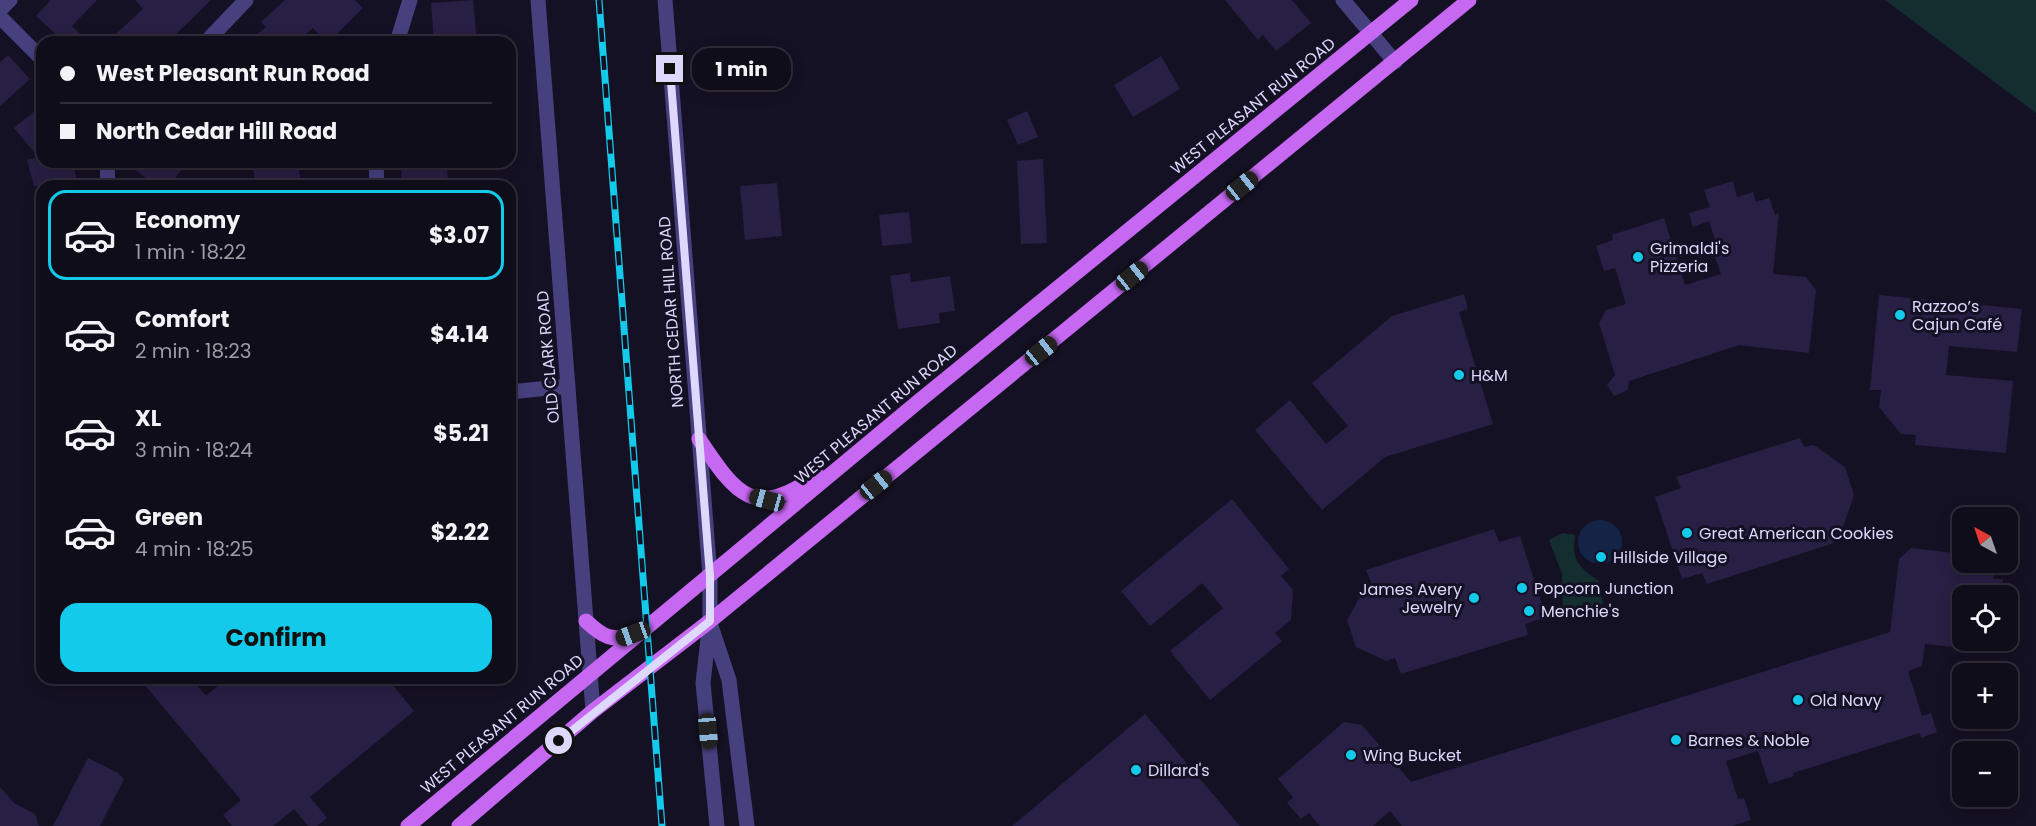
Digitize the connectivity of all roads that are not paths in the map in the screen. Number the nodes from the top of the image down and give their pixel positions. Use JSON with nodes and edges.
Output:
{"nodes":[{"id":1,"x":10,"y":0,"type":"edge"},
{"id":2,"x":246,"y":0,"type":"edge"},
{"id":3,"x":410,"y":0,"type":"edge"},
{"id":4,"x":538,"y":0,"type":"edge"},
{"id":5,"x":665,"y":0,"type":"edge"},
{"id":6,"x":1343,"y":0,"type":"edge"},
{"id":7,"x":1411,"y":0,"type":"edge"},
{"id":8,"x":1469,"y":0,"type":"edge"},
{"id":9,"x":0,"y":10,"type":"edge"},
{"id":10,"x":0,"y":17,"type":"edge"},
{"id":11,"x":1371,"y":33,"type":"junction"},
{"id":12,"x":212,"y":36,"type":"edge"},
{"id":13,"x":399,"y":36,"type":"edge"},
{"id":14,"x":36,"y":53,"type":"edge"},
{"id":15,"x":1395,"y":62,"type":"junction"},
{"id":16,"x":568,"y":386,"type":"junction"},
{"id":17,"x":516,"y":391,"type":"edge"},
{"id":18,"x":919,"y":401,"type":"junction"},
{"id":19,"x":699,"y":439,"type":"junction"},
{"id":20,"x":710,"y":576,"type":"junction"},
{"id":21,"x":586,"y":621,"type":"junction"},
{"id":22,"x":710,"y":621,"type":"junction"},
{"id":23,"x":648,"y":628,"type":"junction"},
{"id":24,"x":589,"y":675,"type":"junction"},
{"id":25,"x":593,"y":711,"type":"junction"},
{"id":26,"x":408,"y":826,"type":"edge"},
{"id":27,"x":459,"y":826,"type":"edge"},
{"id":28,"x":717,"y":826,"type":"edge"},
{"id":29,"x":747,"y":826,"type":"edge"}],
"edges":[{"from":1,"to":9,"type":"street"},
{"from":2,"to":12,"type":"street"},
{"from":3,"to":13,"type":"street"},
{"from":4,"to":16,"type":"street","name":"OLD CLARK ROAD"},
{"from":5,"to":19,"type":"street","name":"NORTH CEDAR HILL ROAD"},
{"from":6,"to":11,"type":"street"},
{"from":7,"to":11,"type":"main road","name":"WEST PLEASANT RUN ROAD"},
{"from":8,"to":15,"type":"main road"},
{"from":10,"to":14,"type":"street"},
{"from":11,"to":15,"type":"street"},
{"from":11,"to":18,"type":"main road","name":"WEST PLEASANT RUN ROAD"},
{"from":15,"to":22,"type":"main road"},
{"from":16,"to":17,"type":"street"},
{"from":16,"to":21,"type":"street","name":"OLD CLARK ROAD"},
{"from":18,"to":19,"type":"main road"},
{"from":18,"to":20,"type":"main road","name":"WEST PLEASANT RUN ROAD"},
{"from":19,"to":20,"type":"street","name":"NORTH CEDAR HILL ROAD"},
{"from":20,"to":22,"type":"street","name":"NORTH CEDAR HILL ROAD"},
{"from":20,"to":23,"type":"main road","name":"WEST PLEASANT RUN ROAD"},
{"from":21,"to":23,"type":"main road"},
{"from":21,"to":24,"type":"street","name":"OLD CLARK ROAD"},
{"from":22,"to":25,"type":"main road"},
{"from":22,"to":28,"type":"street","name":"NORTH CEDAR HILL ROAD"},
{"from":22,"to":29,"type":"street","name":"NORTH CEDAR HILL ROAD"},
{"from":23,"to":24,"type":"main road","name":"WEST PLEASANT RUN ROAD"},
{"from":24,"to":25,"type":"street","name":"OLD CLARK ROAD"},
{"from":24,"to":26,"type":"main road","name":"WEST PLEASANT RUN ROAD"},
{"from":25,"to":27,"type":"main road"}]}
